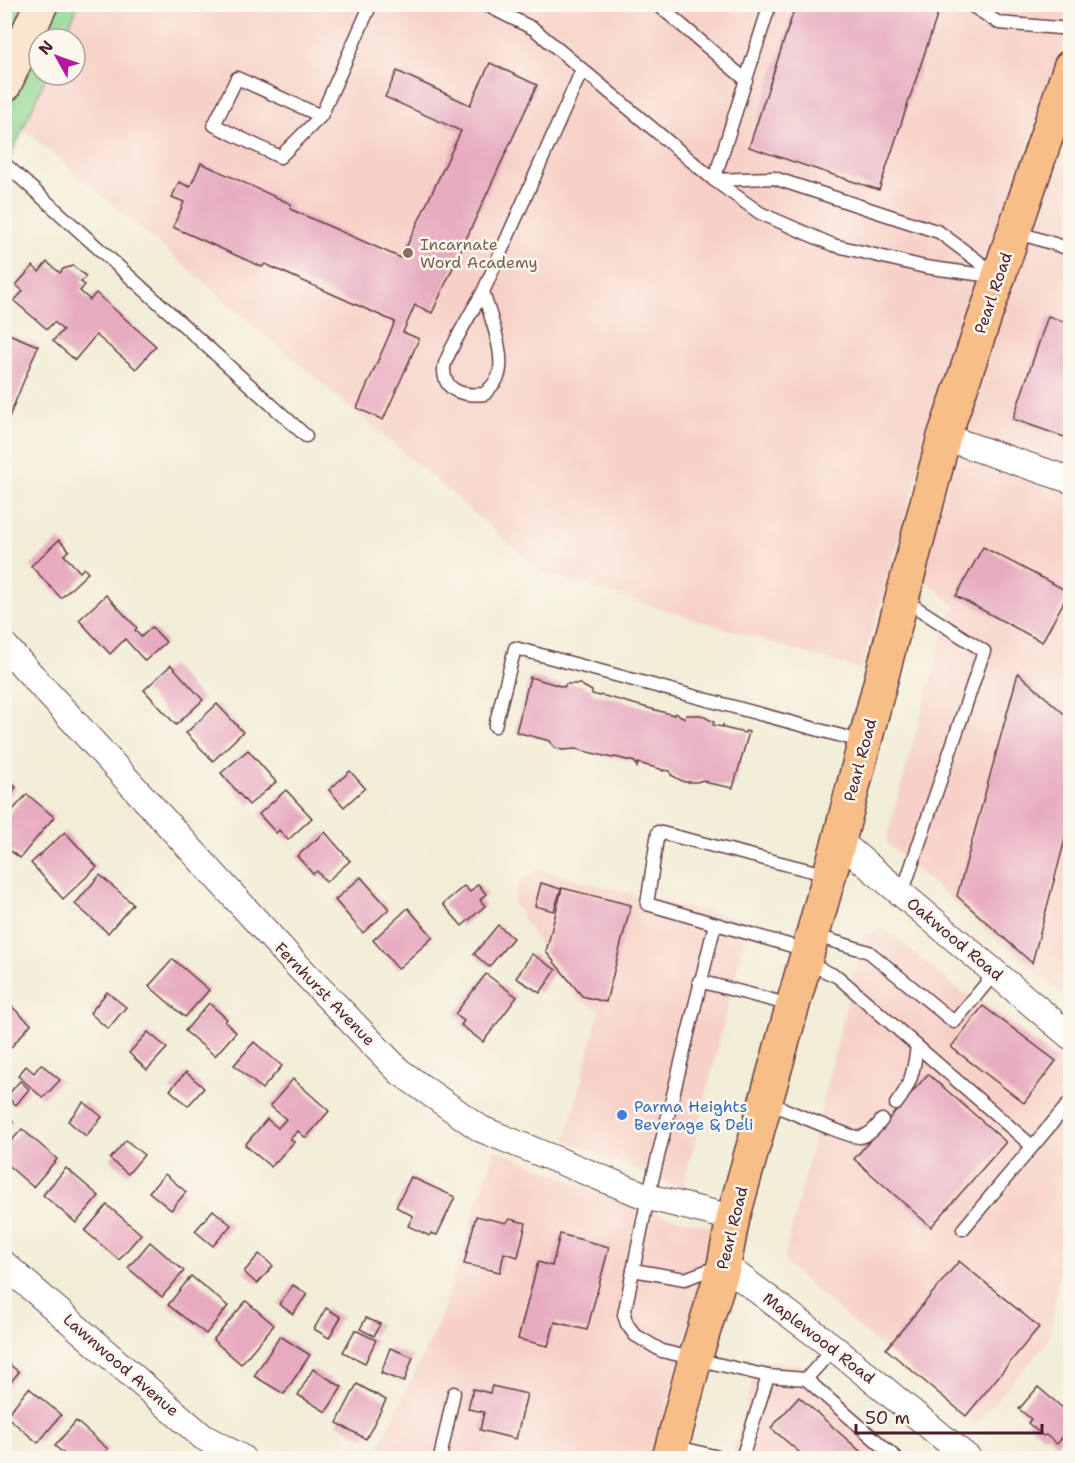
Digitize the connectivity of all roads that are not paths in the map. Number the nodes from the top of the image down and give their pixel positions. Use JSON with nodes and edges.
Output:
{"nodes":[{"id":1,"x":41,"y":4,"type":"edge"},
{"id":2,"x":371,"y":4,"type":"edge"},
{"id":3,"x":484,"y":4,"type":"edge"},
{"id":4,"x":657,"y":4,"type":"edge"},
{"id":5,"x":770,"y":4,"type":"edge"},
{"id":6,"x":969,"y":4,"type":"edge"},
{"id":7,"x":1071,"y":29,"type":"edge"},
{"id":8,"x":1071,"y":67,"type":"edge"},
{"id":9,"x":582,"y":70,"type":"junction"},
{"id":10,"x":746,"y":80,"type":"junction"},
{"id":11,"x":4,"y":86,"type":"edge"},
{"id":12,"x":321,"y":116,"type":"junction"},
{"id":13,"x":4,"y":163,"type":"edge"},
{"id":14,"x":714,"y":180,"type":"junction"},
{"id":15,"x":1014,"y":232,"type":"junction"},
{"id":16,"x":1071,"y":249,"type":"edge"},
{"id":17,"x":999,"y":277,"type":"junction"},
{"id":18,"x":483,"y":292,"type":"junction"},
{"id":19,"x":306,"y":436,"type":"dead end"},
{"id":20,"x":944,"y":437,"type":"junction"},
{"id":21,"x":1071,"y":480,"type":"edge"},
{"id":22,"x":902,"y":599,"type":"junction"},
{"id":23,"x":4,"y":645,"type":"edge"},
{"id":24,"x":495,"y":726,"type":"dead end"},
{"id":25,"x":865,"y":742,"type":"junction"},
{"id":26,"x":839,"y":841,"type":"junction"},
{"id":27,"x":829,"y":876,"type":"junction"},
{"id":28,"x":902,"y":894,"type":"junction"},
{"id":29,"x":715,"y":924,"type":"junction"},
{"id":30,"x":808,"y":949,"type":"junction"},
{"id":31,"x":995,"y":973,"type":"junction"},
{"id":32,"x":699,"y":981,"type":"junction"},
{"id":33,"x":792,"y":1005,"type":"junction"},
{"id":34,"x":1069,"y":1030,"type":"edge"},
{"id":35,"x":918,"y":1046,"type":"junction"},
{"id":36,"x":765,"y":1102,"type":"junction"},
{"id":37,"x":1071,"y":1102,"type":"edge"},
{"id":38,"x":896,"y":1104,"type":"dead end"},
{"id":39,"x":882,"y":1120,"type":"dead end"},
{"id":40,"x":1032,"y":1146,"type":"junction"},
{"id":41,"x":648,"y":1197,"type":"junction"},
{"id":42,"x":733,"y":1218,"type":"junction"},
{"id":43,"x":963,"y":1229,"type":"dead end"},
{"id":44,"x":4,"y":1264,"type":"edge"},
{"id":45,"x":724,"y":1265,"type":"junction"},
{"id":46,"x":633,"y":1270,"type":"junction"},
{"id":47,"x":834,"y":1348,"type":"junction"},
{"id":48,"x":695,"y":1359,"type":"junction"},
{"id":49,"x":768,"y":1376,"type":"junction"},
{"id":50,"x":806,"y":1379,"type":"junction"},
{"id":51,"x":454,"y":1393,"type":"dead end"},
{"id":52,"x":671,"y":1452,"type":"edge"},
{"id":53,"x":242,"y":1458,"type":"edge"},
{"id":54,"x":440,"y":1458,"type":"edge"},
{"id":55,"x":722,"y":1458,"type":"edge"},
{"id":56,"x":742,"y":1458,"type":"edge"},
{"id":57,"x":896,"y":1458,"type":"edge"},
{"id":58,"x":968,"y":1458,"type":"edge"}],
"edges":[{"from":1,"to":11,"type":"street"},
{"from":2,"to":12,"type":"lane"},
{"from":3,"to":9,"type":"lane"},
{"from":4,"to":10,"type":"lane"},
{"from":5,"to":10,"type":"lane"},
{"from":6,"to":7,"type":"lane"},
{"from":8,"to":15,"type":"main road","name":"Pearl Road"},
{"from":9,"to":14,"type":"lane"},
{"from":9,"to":18,"type":"lane"},
{"from":10,"to":14,"type":"lane"},
{"from":12,"to":12,"type":"lane"},
{"from":13,"to":19,"type":"lane"},
{"from":14,"to":17,"type":"lane"},
{"from":14,"to":17,"type":"lane"},
{"from":15,"to":16,"type":"lane"},
{"from":15,"to":17,"type":"main road","name":"Pearl Road"},
{"from":17,"to":20,"type":"main road","name":"Pearl Road"},
{"from":18,"to":18,"type":"lane"},
{"from":20,"to":21,"type":"street"},
{"from":20,"to":22,"type":"main road","name":"Pearl Road"},
{"from":22,"to":25,"type":"main road","name":"Pearl Road"},
{"from":22,"to":28,"type":"lane"},
{"from":23,"to":41,"type":"street","name":"Fernhurst Avenue"},
{"from":24,"to":25,"type":"lane"},
{"from":25,"to":26,"type":"main road","name":"Pearl Road"},
{"from":26,"to":27,"type":"main road","name":"Pearl Road"},
{"from":26,"to":28,"type":"street","name":"Oakwood Road"},
{"from":27,"to":29,"type":"lane"},
{"from":27,"to":30,"type":"main road","name":"Pearl Road"},
{"from":28,"to":31,"type":"street","name":"Oakwood Road"},
{"from":29,"to":30,"type":"lane"},
{"from":29,"to":32,"type":"lane"},
{"from":30,"to":31,"type":"lane"},
{"from":30,"to":33,"type":"main road","name":"Pearl Road"},
{"from":30,"to":35,"type":"lane"},
{"from":31,"to":34,"type":"street","name":"Oakwood Road"},
{"from":32,"to":33,"type":"lane"},
{"from":32,"to":41,"type":"lane"},
{"from":33,"to":36,"type":"main road","name":"Pearl Road"},
{"from":35,"to":38,"type":"lane"},
{"from":35,"to":40,"type":"lane"},
{"from":36,"to":39,"type":"lane"},
{"from":36,"to":42,"type":"main road","name":"Pearl Road"},
{"from":37,"to":40,"type":"lane"},
{"from":40,"to":43,"type":"lane"},
{"from":41,"to":42,"type":"street","name":"Fernhurst Avenue"},
{"from":41,"to":46,"type":"lane"},
{"from":42,"to":45,"type":"main road","name":"Pearl Road"},
{"from":44,"to":53,"type":"street","name":"Lawnwood Avenue"},
{"from":45,"to":46,"type":"lane"},
{"from":45,"to":47,"type":"street","name":"Maplewood Road"},
{"from":45,"to":48,"type":"main road","name":"Pearl Road"},
{"from":46,"to":48,"type":"lane"},
{"from":47,"to":50,"type":"lane"},
{"from":47,"to":58,"type":"street","name":"Maplewood Road"},
{"from":48,"to":49,"type":"lane"},
{"from":48,"to":52,"type":"main road","name":"Pearl Road"},
{"from":49,"to":50,"type":"lane"},
{"from":49,"to":56,"type":"lane"},
{"from":50,"to":57,"type":"lane"},
{"from":51,"to":54,"type":"lane"},
{"from":52,"to":55,"type":"lane"}]}
